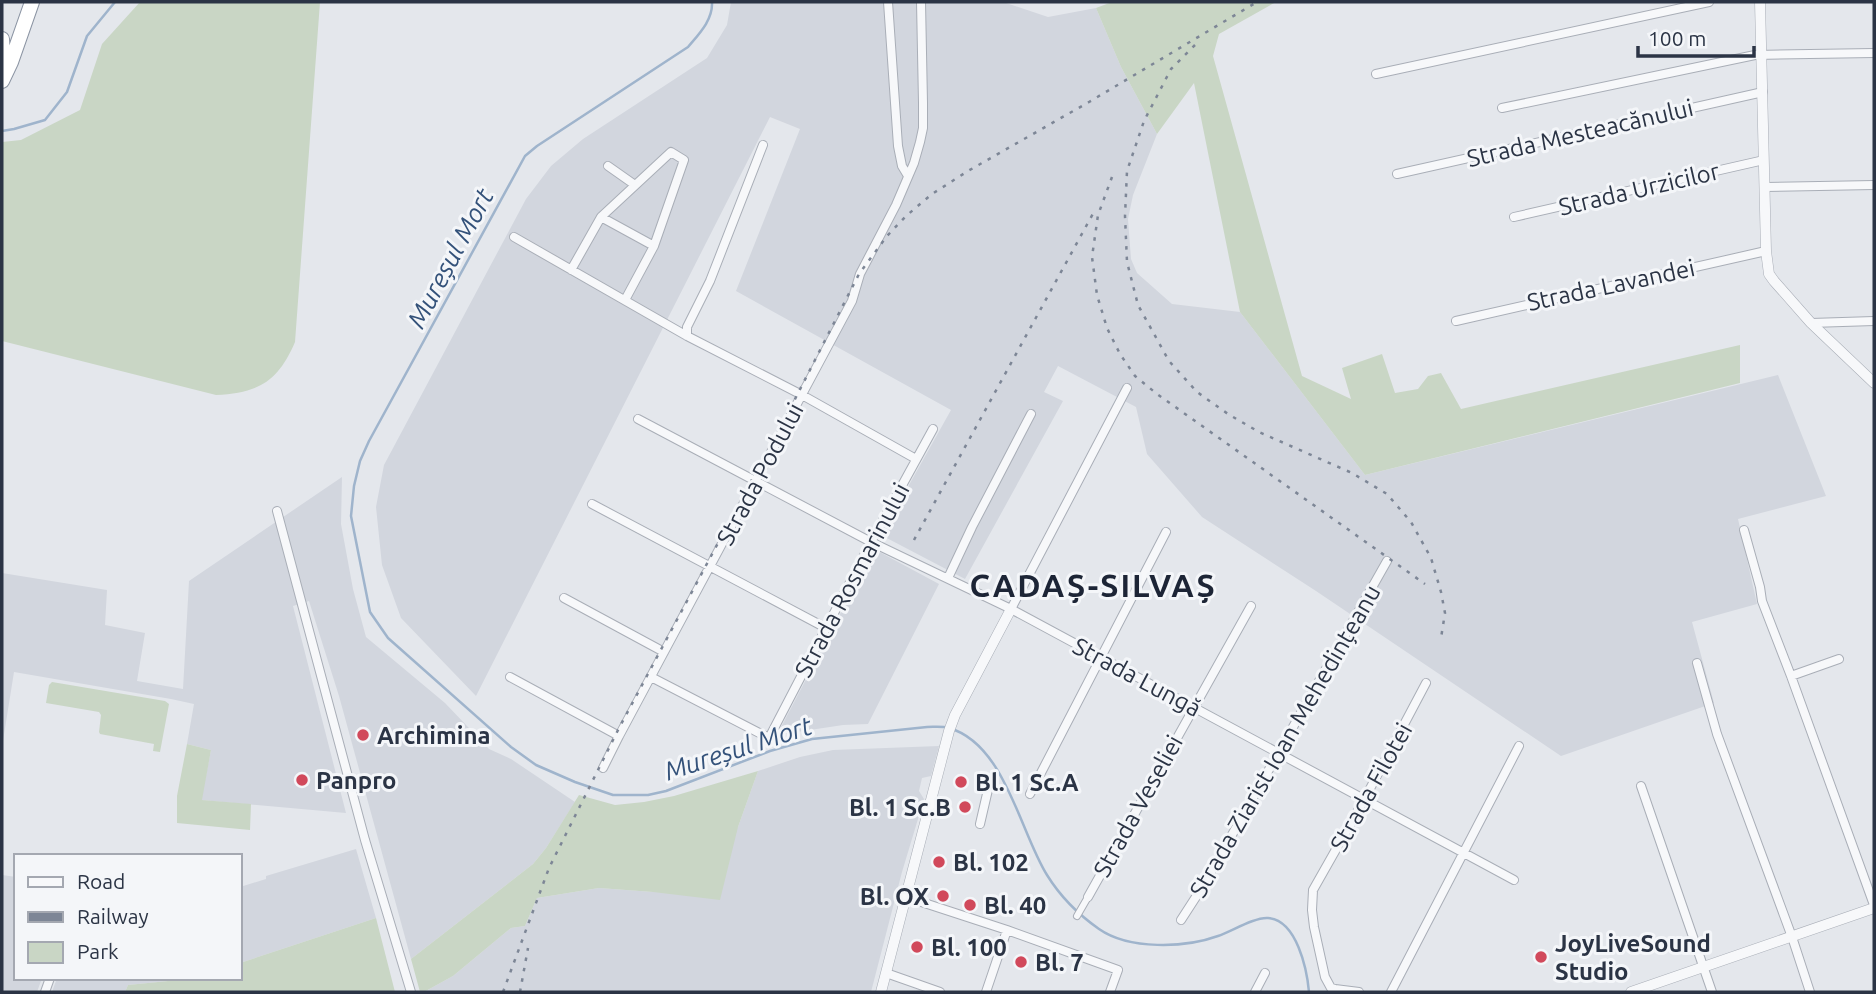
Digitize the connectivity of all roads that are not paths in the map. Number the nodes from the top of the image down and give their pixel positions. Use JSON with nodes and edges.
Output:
{"nodes":[{"id":1,"x":32,"y":2,"type":"edge"},
{"id":2,"x":888,"y":2,"type":"edge"},
{"id":3,"x":921,"y":2,"type":"edge"},
{"id":4,"x":1709,"y":2,"type":"edge"},
{"id":5,"x":1760,"y":2,"type":"edge"},
{"id":6,"x":2,"y":39,"type":"edge"},
{"id":7,"x":1874,"y":53,"type":"edge"},
{"id":8,"x":1762,"y":55,"type":"junction"},
{"id":9,"x":2,"y":64,"type":"edge"},
{"id":10,"x":1376,"y":74,"type":"dead end"},
{"id":11,"x":2,"y":81,"type":"edge"},
{"id":12,"x":1763,"y":92,"type":"junction"},
{"id":13,"x":1502,"y":108,"type":"dead end"},
{"id":14,"x":764,"y":145,"type":"dead end"},
{"id":15,"x":1764,"y":160,"type":"junction"},
{"id":16,"x":608,"y":166,"type":"dead end"},
{"id":17,"x":1397,"y":174,"type":"dead end"},
{"id":18,"x":908,"y":176,"type":"junction"},
{"id":19,"x":635,"y":185,"type":"junction"},
{"id":20,"x":1874,"y":185,"type":"edge"},
{"id":21,"x":1765,"y":187,"type":"junction"},
{"id":22,"x":601,"y":217,"type":"junction"},
{"id":23,"x":1514,"y":218,"type":"dead end"},
{"id":24,"x":514,"y":237,"type":"dead end"},
{"id":25,"x":654,"y":246,"type":"junction"},
{"id":26,"x":1766,"y":251,"type":"junction"},
{"id":27,"x":571,"y":270,"type":"junction"},
{"id":28,"x":625,"y":300,"type":"junction"},
{"id":29,"x":1455,"y":321,"type":"dead end"},
{"id":30,"x":1874,"y":321,"type":"edge"},
{"id":31,"x":1811,"y":323,"type":"junction"},
{"id":32,"x":687,"y":336,"type":"junction"},
{"id":33,"x":1874,"y":383,"type":"edge"},
{"id":34,"x":1127,"y":388,"type":"dead end"},
{"id":35,"x":802,"y":396,"type":"junction"},
{"id":36,"x":1031,"y":414,"type":"dead end"},
{"id":37,"x":638,"y":419,"type":"dead end"},
{"id":38,"x":933,"y":429,"type":"dead end"},
{"id":39,"x":916,"y":459,"type":"junction"},
{"id":40,"x":757,"y":481,"type":"junction"},
{"id":41,"x":592,"y":503,"type":"dead end"},
{"id":42,"x":277,"y":511,"type":"dead end"},
{"id":43,"x":1744,"y":530,"type":"dead end"},
{"id":44,"x":1166,"y":532,"type":"dead end"},
{"id":45,"x":871,"y":542,"type":"junction"},
{"id":46,"x":1387,"y":561,"type":"dead end"},
{"id":47,"x":711,"y":566,"type":"junction"},
{"id":48,"x":948,"y":578,"type":"junction"},
{"id":49,"x":564,"y":598,"type":"dead end"},
{"id":50,"x":1251,"y":606,"type":"dead end"},
{"id":51,"x":1011,"y":609,"type":"junction"},
{"id":52,"x":826,"y":628,"type":"junction"},
{"id":53,"x":664,"y":652,"type":"junction"},
{"id":54,"x":1100,"y":658,"type":"junction"},
{"id":55,"x":1839,"y":659,"type":"dead end"},
{"id":56,"x":1697,"y":663,"type":"dead end"},
{"id":57,"x":1791,"y":676,"type":"junction"},
{"id":58,"x":510,"y":677,"type":"dead end"},
{"id":59,"x":651,"y":677,"type":"junction"},
{"id":60,"x":1426,"y":683,"type":"dead end"},
{"id":61,"x":1193,"y":707,"type":"junction"},
{"id":62,"x":619,"y":736,"type":"junction"},
{"id":63,"x":1519,"y":746,"type":"dead end"},
{"id":64,"x":1278,"y":754,"type":"junction"},
{"id":65,"x":603,"y":768,"type":"dead end"},
{"id":66,"x":990,"y":782,"type":"dead end"},
{"id":67,"x":1640,"y":786,"type":"dead end"},
{"id":68,"x":1030,"y":794,"type":"dead end"},
{"id":69,"x":1364,"y":800,"type":"junction"},
{"id":70,"x":980,"y":824,"type":"dead end"},
{"id":71,"x":1462,"y":853,"type":"junction"},
{"id":72,"x":1514,"y":880,"type":"dead end"},
{"id":73,"x":906,"y":897,"type":"junction"},
{"id":74,"x":1088,"y":897,"type":"joint"},
{"id":75,"x":1874,"y":906,"type":"edge"},
{"id":76,"x":1077,"y":916,"type":"dead end"},
{"id":77,"x":1181,"y":920,"type":"dead end"},
{"id":78,"x":1007,"y":930,"type":"junction"},
{"id":79,"x":1791,"y":937,"type":"junction"},
{"id":80,"x":1704,"y":968,"type":"junction"},
{"id":81,"x":886,"y":973,"type":"junction"},
{"id":82,"x":1265,"y":973,"type":"dead end"},
{"id":83,"x":1638,"y":991,"type":"edge"},
{"id":84,"x":411,"y":992,"type":"edge"},
{"id":85,"x":881,"y":992,"type":"edge"},
{"id":86,"x":940,"y":992,"type":"edge"},
{"id":87,"x":986,"y":992,"type":"edge"},
{"id":88,"x":1110,"y":992,"type":"edge"},
{"id":89,"x":1255,"y":992,"type":"edge"},
{"id":90,"x":1359,"y":992,"type":"edge"},
{"id":91,"x":1391,"y":992,"type":"edge"},
{"id":92,"x":1712,"y":992,"type":"edge"},
{"id":93,"x":1810,"y":992,"type":"edge"}],
"edges":[{"from":1,"to":11,"type":"highway"},
{"from":2,"to":18,"type":"street"},
{"from":3,"to":18,"type":"street","name":"Strada Podului"},
{"from":4,"to":10,"type":"street"},
{"from":5,"to":8,"type":"street"},
{"from":6,"to":9,"type":"highway"},
{"from":7,"to":8,"type":"street"},
{"from":8,"to":12,"type":"street"},
{"from":8,"to":13,"type":"street"},
{"from":12,"to":15,"type":"street"},
{"from":12,"to":17,"type":"street","name":"Strada Mesteacănului"},
{"from":14,"to":32,"type":"street"},
{"from":15,"to":21,"type":"street"},
{"from":15,"to":23,"type":"street","name":"Strada Urzicilor"},
{"from":16,"to":19,"type":"street"},
{"from":18,"to":35,"type":"street","name":"Strada Podului"},
{"from":19,"to":22,"type":"street"},
{"from":19,"to":25,"type":"street"},
{"from":20,"to":21,"type":"street"},
{"from":21,"to":26,"type":"street"},
{"from":22,"to":25,"type":"street"},
{"from":22,"to":27,"type":"street"},
{"from":24,"to":27,"type":"street","name":"Strada Rosmarinului"},
{"from":25,"to":28,"type":"street"},
{"from":26,"to":29,"type":"street","name":"Strada Lavandei"},
{"from":26,"to":31,"type":"street"},
{"from":27,"to":28,"type":"street","name":"Strada Rosmarinului"},
{"from":28,"to":32,"type":"street","name":"Strada Rosmarinului"},
{"from":30,"to":31,"type":"street"},
{"from":31,"to":33,"type":"street"},
{"from":32,"to":35,"type":"street","name":"Strada Rosmarinului"},
{"from":34,"to":51,"type":"street"},
{"from":35,"to":39,"type":"street","name":"Strada Rosmarinului"},
{"from":35,"to":40,"type":"street","name":"Strada Podului"},
{"from":36,"to":48,"type":"street"},
{"from":37,"to":40,"type":"street","name":"Strada Lungă"},
{"from":38,"to":39,"type":"street","name":"Strada Rosmarinului"},
{"from":39,"to":45,"type":"street","name":"Strada Rosmarinului"},
{"from":40,"to":45,"type":"street","name":"Strada Lungă"},
{"from":40,"to":47,"type":"street","name":"Strada Podului"},
{"from":41,"to":47,"type":"street"},
{"from":42,"to":84,"type":"street"},
{"from":43,"to":57,"type":"street"},
{"from":44,"to":54,"type":"street"},
{"from":45,"to":48,"type":"street","name":"Strada Lungă"},
{"from":45,"to":52,"type":"street","name":"Strada Rosmarinului"},
{"from":46,"to":64,"type":"street","name":"Strada Ziarist Ioan Mehedințeanu"},
{"from":47,"to":52,"type":"street"},
{"from":47,"to":53,"type":"street","name":"Strada Podului"},
{"from":48,"to":51,"type":"street","name":"Strada Lungă"},
{"from":49,"to":53,"type":"street"},
{"from":50,"to":61,"type":"street","name":"Strada Veseliei"},
{"from":51,"to":54,"type":"street","name":"Strada Lungă"},
{"from":51,"to":73,"type":"street"},
{"from":52,"to":59,"type":"street","name":"Strada Rosmarinului"},
{"from":53,"to":59,"type":"street","name":"Strada Podului"},
{"from":54,"to":61,"type":"street","name":"Strada Lungă"},
{"from":54,"to":68,"type":"street"},
{"from":55,"to":57,"type":"street"},
{"from":56,"to":79,"type":"street"},
{"from":57,"to":75,"type":"street"},
{"from":58,"to":62,"type":"street"},
{"from":59,"to":62,"type":"street","name":"Strada Podului"},
{"from":60,"to":69,"type":"street","name":"Strada Filotei"},
{"from":61,"to":64,"type":"street","name":"Strada Lungă"},
{"from":61,"to":74,"type":"street","name":"Strada Veseliei"},
{"from":62,"to":65,"type":"street","name":"Strada Podului"},
{"from":63,"to":71,"type":"street"},
{"from":64,"to":69,"type":"street","name":"Strada Lungă"},
{"from":64,"to":77,"type":"street","name":"Strada Ziarist Ioan Mehedințeanu"},
{"from":66,"to":70,"type":"street"},
{"from":67,"to":80,"type":"street"},
{"from":69,"to":71,"type":"street","name":"Strada Lungă"},
{"from":69,"to":90,"type":"street","name":"Strada Filotei"},
{"from":71,"to":72,"type":"street","name":"Strada Lungă"},
{"from":71,"to":91,"type":"street"},
{"from":73,"to":78,"type":"street"},
{"from":73,"to":81,"type":"street"},
{"from":74,"to":76,"type":"street"},
{"from":75,"to":79,"type":"street"},
{"from":78,"to":87,"type":"street"},
{"from":78,"to":88,"type":"street"},
{"from":79,"to":80,"type":"street"},
{"from":79,"to":93,"type":"street"},
{"from":80,"to":83,"type":"street"},
{"from":80,"to":92,"type":"street"},
{"from":81,"to":85,"type":"street"},
{"from":81,"to":86,"type":"street"},
{"from":82,"to":89,"type":"street"}]}
